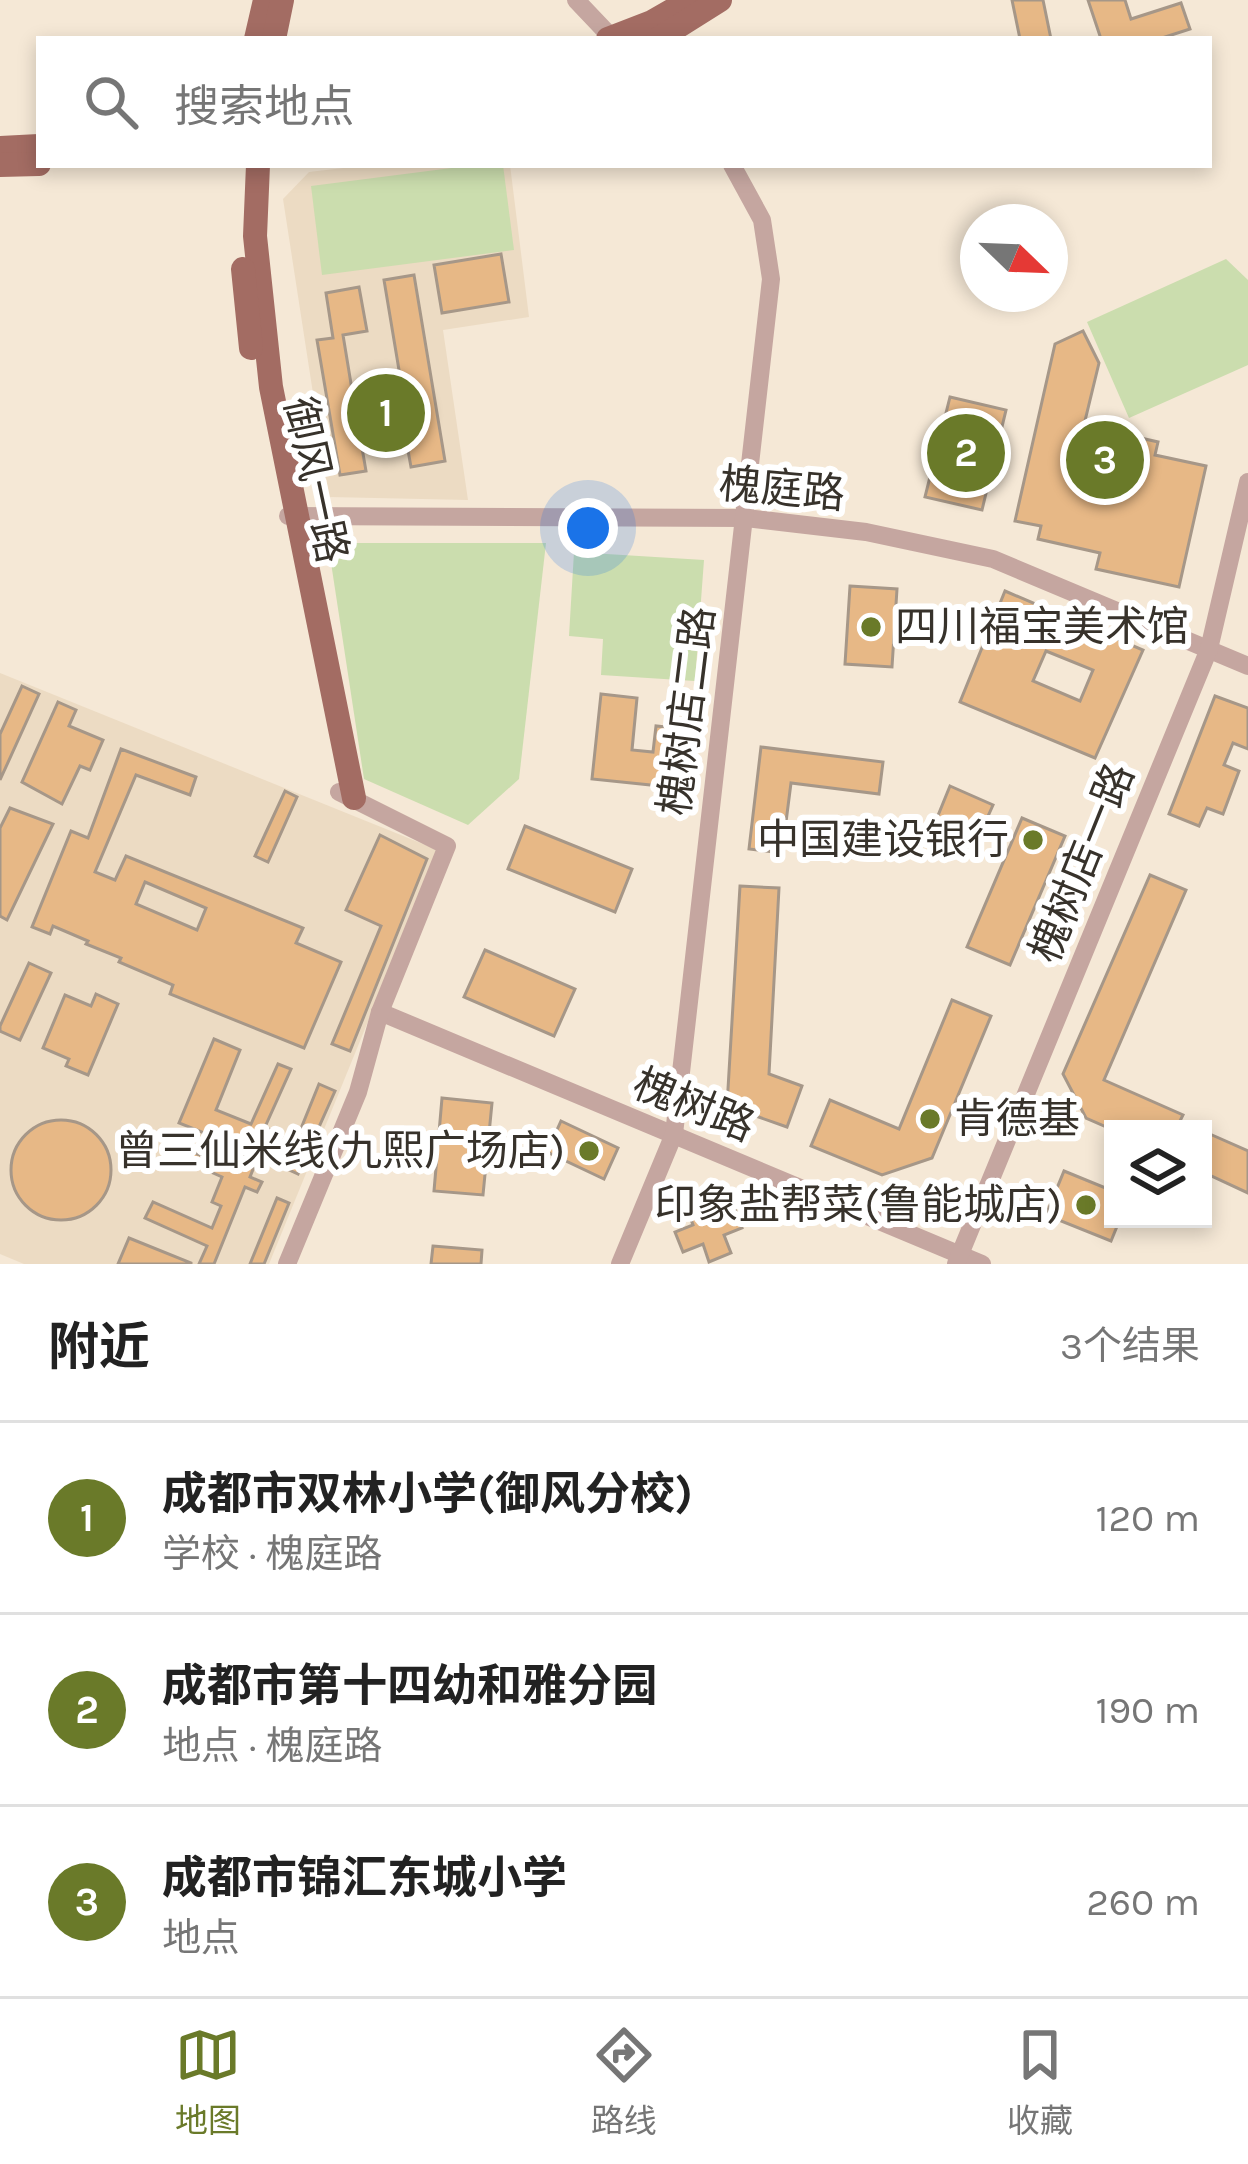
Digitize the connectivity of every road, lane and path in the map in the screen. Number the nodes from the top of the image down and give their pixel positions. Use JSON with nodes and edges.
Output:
{"nodes":[{"id":1,"x":265,"y":0,"type":"edge"},
{"id":2,"x":282,"y":0,"type":"edge"},
{"id":3,"x":577,"y":0,"type":"edge"},
{"id":4,"x":690,"y":0,"type":"edge"},
{"id":5,"x":720,"y":0,"type":"edge"},
{"id":6,"x":257,"y":36,"type":"edge"},
{"id":7,"x":275,"y":36,"type":"edge"},
{"id":8,"x":609,"y":36,"type":"edge"},
{"id":9,"x":616,"y":36,"type":"edge"},
{"id":10,"x":663,"y":36,"type":"edge"},
{"id":11,"x":36,"y":146,"type":"edge"},
{"id":12,"x":0,"y":148,"type":"edge"},
{"id":13,"x":36,"y":164,"type":"edge"},
{"id":14,"x":0,"y":165,"type":"edge"},
{"id":15,"x":242,"y":168,"type":"edge"},
{"id":16,"x":257,"y":168,"type":"edge"},
{"id":17,"x":734,"y":168,"type":"edge"},
{"id":18,"x":1248,"y":482,"type":"edge"},
{"id":19,"x":292,"y":515,"type":"junction"},
{"id":20,"x":746,"y":518,"type":"junction"},
{"id":21,"x":1209,"y":650,"type":"junction"},
{"id":22,"x":1248,"y":666,"type":"edge"},
{"id":23,"x":346,"y":795,"type":"joint"},
{"id":24,"x":380,"y":1012,"type":"junction"},
{"id":25,"x":674,"y":1134,"type":"junction"},
{"id":26,"x":958,"y":1259,"type":"edge"},
{"id":27,"x":287,"y":1264,"type":"edge"},
{"id":28,"x":620,"y":1264,"type":"edge"},
{"id":29,"x":982,"y":1264,"type":"edge"}],
"edges":[{"from":1,"to":6,"type":"main road"},
{"from":2,"to":7,"type":"main road"},
{"from":3,"to":8,"type":"street"},
{"from":4,"to":9,"type":"main road"},
{"from":5,"to":10,"type":"main road"},
{"from":11,"to":12,"type":"main road"},
{"from":13,"to":14,"type":"main road"},
{"from":15,"to":19,"type":"main road","name":"御风一路"},
{"from":16,"to":19,"type":"main road","name":"御风一路"},
{"from":17,"to":20,"type":"street","name":"槐树店二路"},
{"from":18,"to":21,"type":"street","name":"槐树店一路"},
{"from":19,"to":20,"type":"street","name":"槐庭路"},
{"from":19,"to":23,"type":"main road","name":"御风一路"},
{"from":20,"to":21,"type":"street","name":"槐庭路"},
{"from":20,"to":25,"type":"street","name":"槐树店二路"},
{"from":21,"to":22,"type":"street","name":"槐庭路"},
{"from":21,"to":26,"type":"street","name":"槐树店一路"},
{"from":23,"to":24,"type":"street","name":"御风一路"},
{"from":24,"to":25,"type":"street","name":"槐树路"},
{"from":24,"to":27,"type":"street","name":"御风一路"},
{"from":25,"to":26,"type":"street","name":"槐树路"},
{"from":25,"to":28,"type":"street","name":"槐树店二路"},
{"from":26,"to":29,"type":"street","name":"槐树路"}]}
